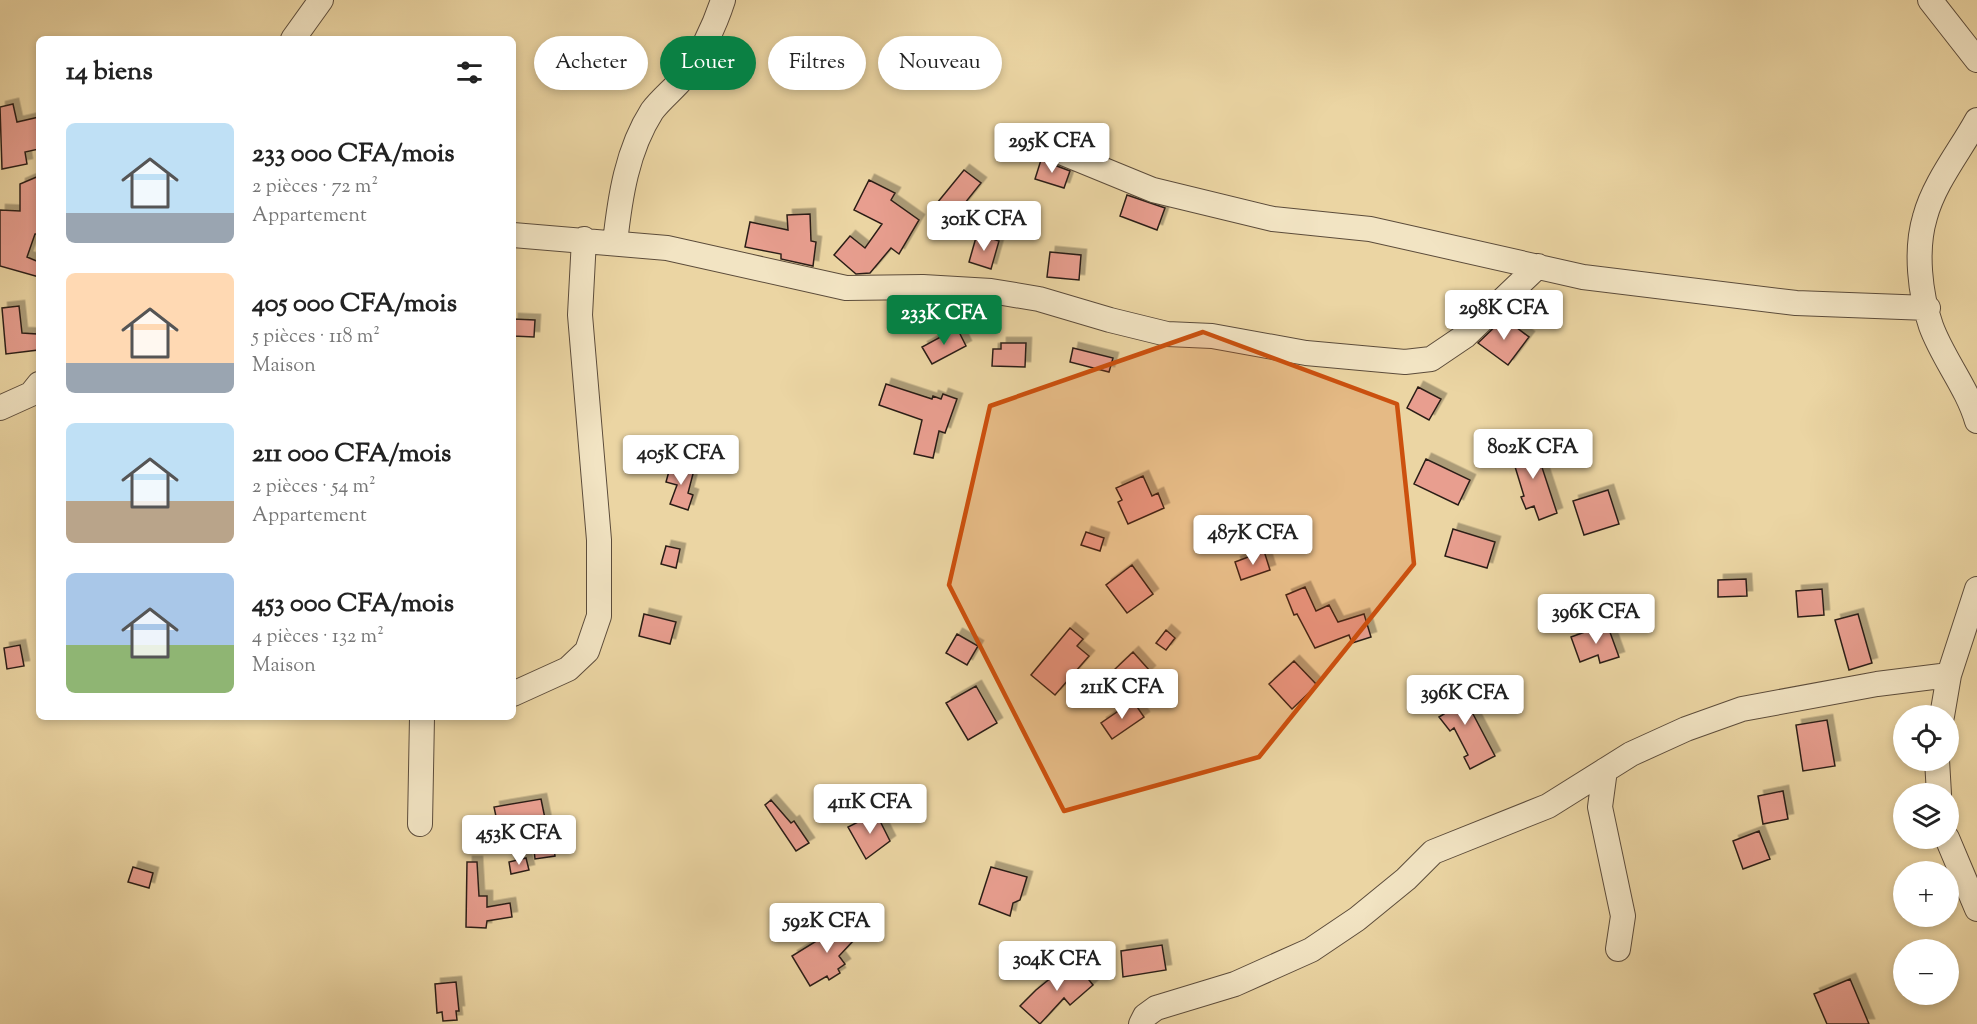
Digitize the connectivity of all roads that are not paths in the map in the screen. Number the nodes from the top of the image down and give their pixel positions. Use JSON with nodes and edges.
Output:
{"nodes":[{"id":1,"x":321,"y":0,"type":"edge"},
{"id":2,"x":723,"y":0,"type":"edge"},
{"id":3,"x":1930,"y":0,"type":"edge"},
{"id":4,"x":295,"y":36,"type":"edge"},
{"id":5,"x":1977,"y":60,"type":"edge"},
{"id":6,"x":1977,"y":120,"type":"edge"},
{"id":7,"x":1048,"y":147,"type":"dead end"},
{"id":8,"x":516,"y":235,"type":"edge"},
{"id":9,"x":584,"y":239,"type":"junction"},
{"id":10,"x":615,"y":243,"type":"junction"},
{"id":11,"x":1538,"y":266,"type":"junction"},
{"id":12,"x":1928,"y":308,"type":"junction"},
{"id":13,"x":36,"y":388,"type":"edge"},
{"id":14,"x":0,"y":408,"type":"edge"},
{"id":15,"x":1977,"y":421,"type":"edge"},
{"id":16,"x":1977,"y":589,"type":"edge"},
{"id":17,"x":1968,"y":642,"type":"edge"},
{"id":18,"x":1948,"y":675,"type":"junction"},
{"id":19,"x":516,"y":693,"type":"edge"},
{"id":20,"x":1944,"y":705,"type":"edge"},
{"id":21,"x":422,"y":720,"type":"edge"},
{"id":22,"x":1605,"y":770,"type":"junction"},
{"id":23,"x":420,"y":824,"type":"dead end"},
{"id":24,"x":1952,"y":849,"type":"edge"},
{"id":25,"x":1977,"y":909,"type":"edge"},
{"id":26,"x":1618,"y":949,"type":"dead end"},
{"id":27,"x":1141,"y":1024,"type":"edge"}],
"edges":[{"from":1,"to":4,"type":"street"},
{"from":2,"to":10,"type":"street"},
{"from":3,"to":5,"type":"street"},
{"from":6,"to":12,"type":"street"},
{"from":7,"to":11,"type":"street"},
{"from":8,"to":9,"type":"street"},
{"from":9,"to":10,"type":"street"},
{"from":9,"to":19,"type":"street"},
{"from":10,"to":11,"type":"street"},
{"from":11,"to":12,"type":"street"},
{"from":12,"to":15,"type":"street"},
{"from":13,"to":14,"type":"street"},
{"from":16,"to":17,"type":"street"},
{"from":17,"to":18,"type":"street"},
{"from":18,"to":20,"type":"street"},
{"from":18,"to":22,"type":"street"},
{"from":21,"to":23,"type":"street"},
{"from":22,"to":26,"type":"street"},
{"from":22,"to":27,"type":"street"},
{"from":24,"to":25,"type":"street"}]}
